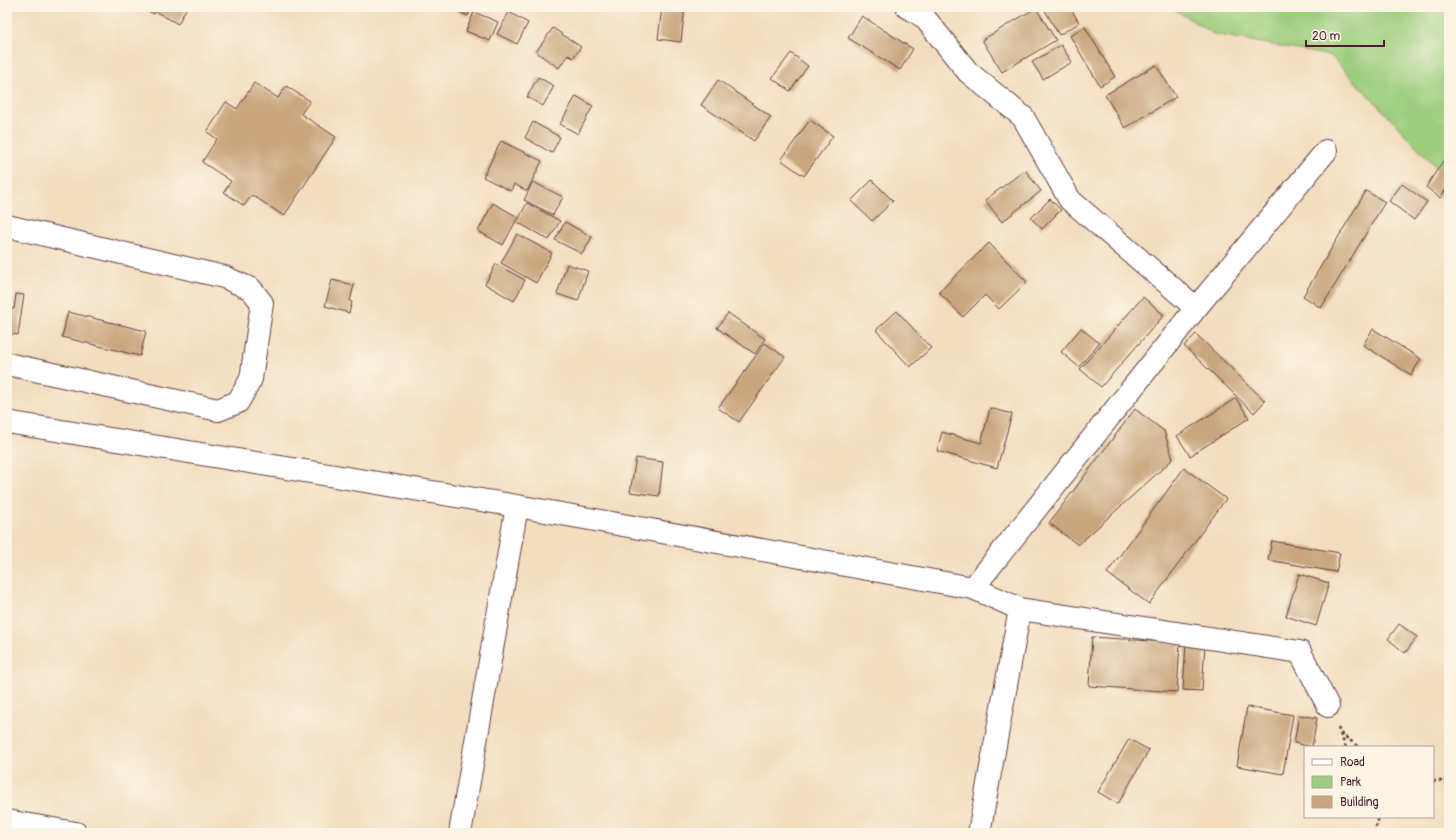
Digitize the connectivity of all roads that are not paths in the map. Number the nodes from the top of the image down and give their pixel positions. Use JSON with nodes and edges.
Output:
{"nodes":[{"id":1,"x":907,"y":7,"type":"edge"},
{"id":2,"x":1326,"y":151,"type":"dead end"},
{"id":3,"x":7,"y":226,"type":"edge"},
{"id":4,"x":1196,"y":308,"type":"junction"},
{"id":5,"x":7,"y":364,"type":"edge"},
{"id":6,"x":7,"y":422,"type":"edge"},
{"id":7,"x":517,"y":506,"type":"junction"},
{"id":8,"x":974,"y":588,"type":"junction"},
{"id":9,"x":1020,"y":609,"type":"junction"},
{"id":10,"x":1328,"y":706,"type":"dead end"},
{"id":11,"x":7,"y":821,"type":"edge"},
{"id":12,"x":76,"y":833,"type":"edge"},
{"id":13,"x":460,"y":833,"type":"edge"},
{"id":14,"x":979,"y":833,"type":"edge"}],
"edges":[{"from":1,"to":4,"type":"street"},
{"from":2,"to":4,"type":"street"},
{"from":3,"to":5,"type":"street"},
{"from":4,"to":8,"type":"street"},
{"from":6,"to":7,"type":"street"},
{"from":7,"to":8,"type":"street"},
{"from":7,"to":13,"type":"street"},
{"from":8,"to":9,"type":"street"},
{"from":9,"to":10,"type":"street"},
{"from":9,"to":14,"type":"street"},
{"from":11,"to":12,"type":"street"}]}
